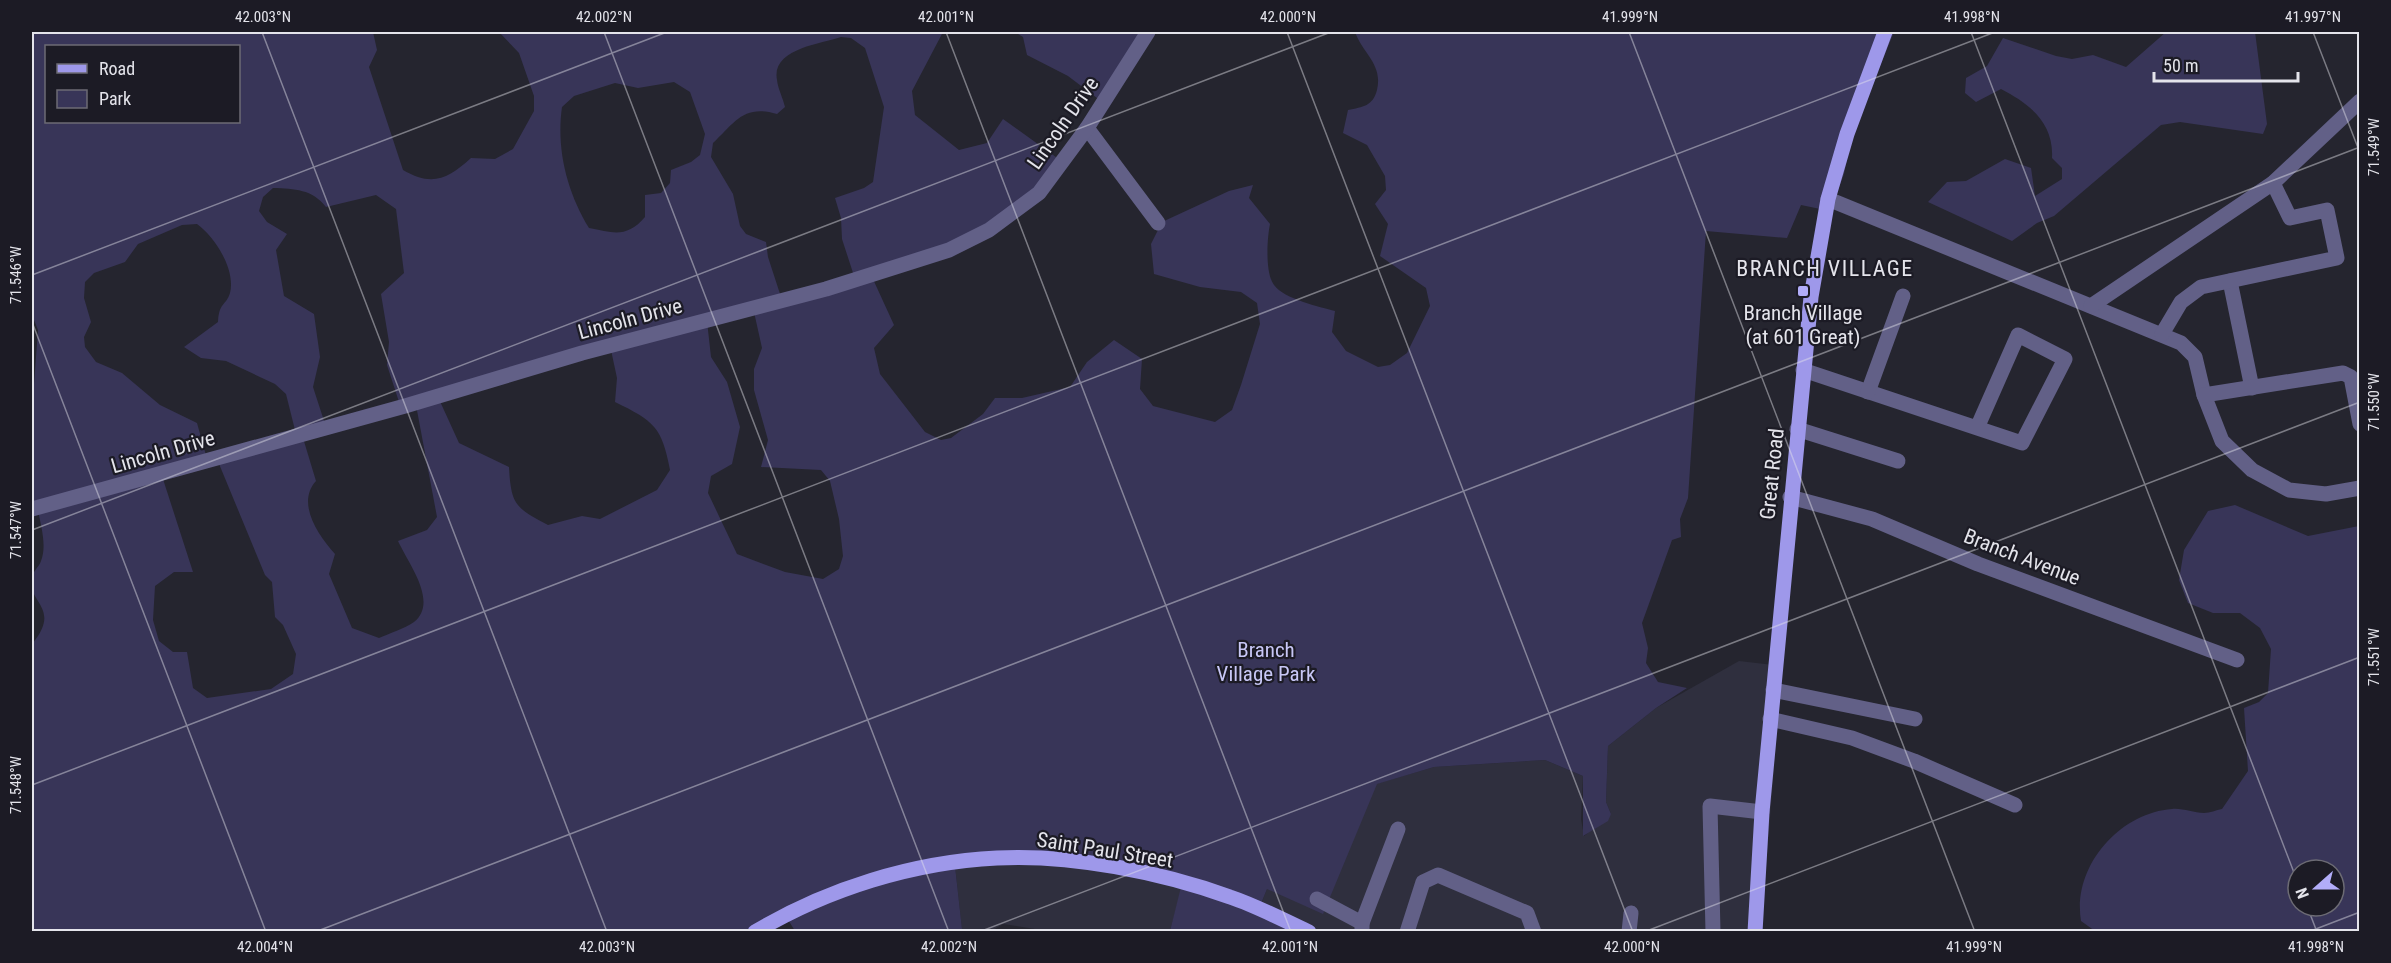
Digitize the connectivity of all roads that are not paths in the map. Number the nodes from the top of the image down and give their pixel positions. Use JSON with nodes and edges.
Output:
{"nodes":[{"id":1,"x":1148,"y":32,"type":"edge"},
{"id":2,"x":1885,"y":32,"type":"edge"},
{"id":3,"x":2360,"y":101,"type":"edge"},
{"id":4,"x":1087,"y":128,"type":"junction"},
{"id":5,"x":2273,"y":183,"type":"junction"},
{"id":6,"x":1828,"y":199,"type":"junction"},
{"id":7,"x":1158,"y":223,"type":"dead end"},
{"id":8,"x":2230,"y":281,"type":"junction"},
{"id":9,"x":1903,"y":296,"type":"dead end"},
{"id":10,"x":2091,"y":306,"type":"junction"},
{"id":11,"x":2162,"y":334,"type":"junction"},
{"id":12,"x":1803,"y":370,"type":"junction"},
{"id":13,"x":2252,"y":388,"type":"junction"},
{"id":14,"x":1868,"y":392,"type":"junction"},
{"id":15,"x":2204,"y":395,"type":"junction"},
{"id":16,"x":2360,"y":424,"type":"edge"},
{"id":17,"x":1977,"y":428,"type":"junction"},
{"id":18,"x":1797,"y":429,"type":"junction"},
{"id":19,"x":1898,"y":461,"type":"dead end"},
{"id":20,"x":2360,"y":488,"type":"edge"},
{"id":21,"x":1790,"y":497,"type":"junction"},
{"id":22,"x":32,"y":509,"type":"edge"},
{"id":23,"x":2237,"y":660,"type":"dead end"},
{"id":24,"x":1773,"y":690,"type":"junction"},
{"id":25,"x":1770,"y":719,"type":"junction"},
{"id":26,"x":1915,"y":719,"type":"dead end"},
{"id":27,"x":2015,"y":805,"type":"dead end"},
{"id":28,"x":1762,"y":812,"type":"junction"},
{"id":29,"x":1398,"y":829,"type":"dead end"},
{"id":30,"x":1317,"y":899,"type":"dead end"},
{"id":31,"x":1631,"y":913,"type":"dead end"},
{"id":32,"x":1362,"y":927,"type":"edge"},
{"id":33,"x":755,"y":932,"type":"edge"},
{"id":34,"x":1309,"y":932,"type":"edge"},
{"id":35,"x":1407,"y":932,"type":"edge"},
{"id":36,"x":1534,"y":932,"type":"edge"},
{"id":37,"x":1629,"y":932,"type":"edge"},
{"id":38,"x":1713,"y":932,"type":"edge"},
{"id":39,"x":1755,"y":932,"type":"edge"}],
"edges":[{"from":1,"to":4,"type":"street","name":"Lincoln Drive"},
{"from":2,"to":6,"type":"main road","name":"Great Road"},
{"from":3,"to":5,"type":"street"},
{"from":4,"to":7,"type":"street"},
{"from":4,"to":22,"type":"street","name":"Lincoln Drive"},
{"from":5,"to":8,"type":"street"},
{"from":5,"to":10,"type":"street"},
{"from":6,"to":10,"type":"street"},
{"from":6,"to":12,"type":"main road","name":"Great Road"},
{"from":8,"to":11,"type":"street"},
{"from":8,"to":13,"type":"street"},
{"from":9,"to":14,"type":"street"},
{"from":10,"to":11,"type":"street"},
{"from":11,"to":15,"type":"street"},
{"from":12,"to":14,"type":"street"},
{"from":12,"to":18,"type":"main road","name":"Great Road"},
{"from":13,"to":15,"type":"street"},
{"from":13,"to":16,"type":"street"},
{"from":14,"to":17,"type":"street"},
{"from":15,"to":20,"type":"street"},
{"from":17,"to":17,"type":"street"},
{"from":18,"to":19,"type":"street"},
{"from":18,"to":21,"type":"main road","name":"Great Road"},
{"from":21,"to":23,"type":"street","name":"Branch Avenue"},
{"from":21,"to":24,"type":"main road","name":"Great Road"},
{"from":24,"to":25,"type":"main road","name":"Great Road"},
{"from":24,"to":26,"type":"street"},
{"from":25,"to":27,"type":"street"},
{"from":25,"to":28,"type":"main road","name":"Great Road"},
{"from":28,"to":38,"type":"street"},
{"from":28,"to":39,"type":"main road","name":"Great Road"},
{"from":29,"to":32,"type":"street"},
{"from":30,"to":32,"type":"street"},
{"from":31,"to":37,"type":"street"},
{"from":33,"to":34,"type":"main road","name":"Saint Paul Street"},
{"from":35,"to":36,"type":"street"}]}
